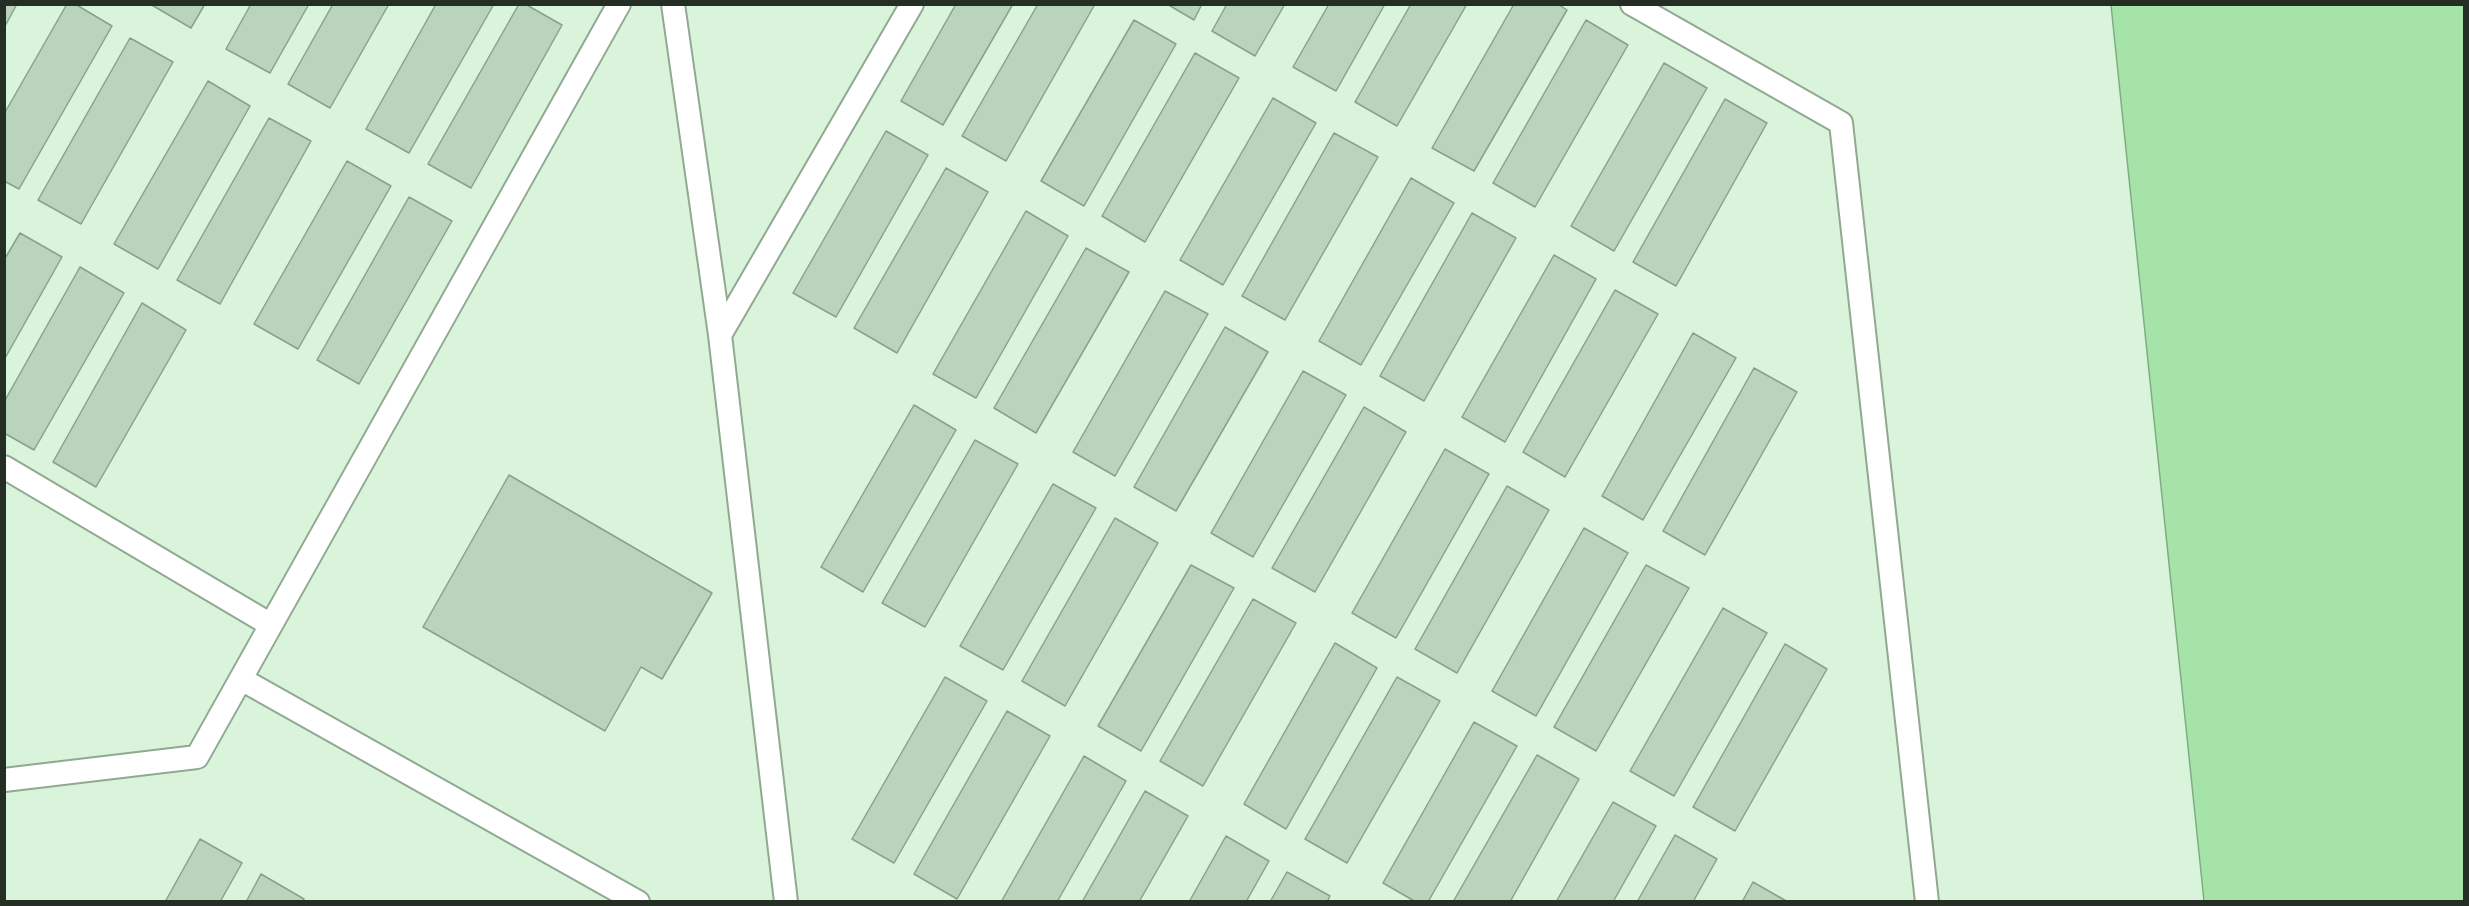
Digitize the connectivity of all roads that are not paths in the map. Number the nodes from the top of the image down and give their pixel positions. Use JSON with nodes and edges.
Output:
{"nodes":[{"id":1,"x":618,"y":4,"type":"edge"},
{"id":2,"x":673,"y":4,"type":"edge"},
{"id":3,"x":912,"y":4,"type":"edge"},
{"id":4,"x":1632,"y":4,"type":"edge"},
{"id":5,"x":720,"y":335,"type":"junction"},
{"id":6,"x":4,"y":467,"type":"edge"},
{"id":7,"x":271,"y":625,"type":"junction"},
{"id":8,"x":241,"y":679,"type":"junction"},
{"id":9,"x":4,"y":780,"type":"edge"},
{"id":10,"x":638,"y":902,"type":"edge"},
{"id":11,"x":786,"y":902,"type":"edge"},
{"id":12,"x":1927,"y":902,"type":"edge"}],
"edges":[{"from":1,"to":7,"type":"lane"},
{"from":2,"to":5,"type":"lane"},
{"from":3,"to":5,"type":"lane"},
{"from":4,"to":12,"type":"lane"},
{"from":5,"to":11,"type":"lane"},
{"from":6,"to":7,"type":"lane"},
{"from":7,"to":8,"type":"lane"},
{"from":8,"to":9,"type":"lane"},
{"from":8,"to":10,"type":"lane"}]}
